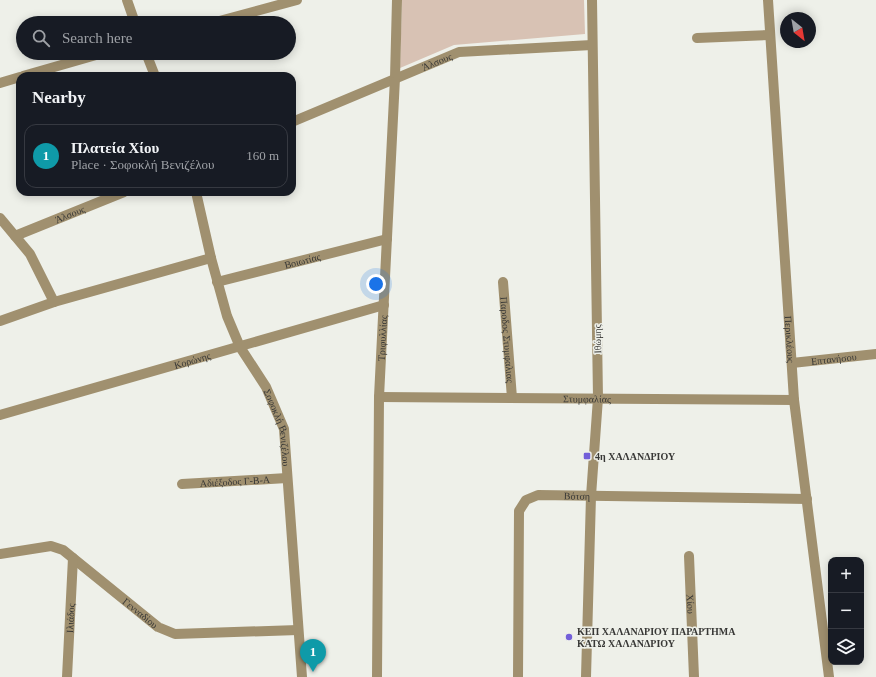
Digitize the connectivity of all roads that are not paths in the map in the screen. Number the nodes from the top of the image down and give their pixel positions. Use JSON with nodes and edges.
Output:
{"nodes":[{"id":1,"x":127,"y":0,"type":"edge"},
{"id":2,"x":297,"y":0,"type":"edge"},
{"id":3,"x":396,"y":0,"type":"edge"},
{"id":4,"x":592,"y":0,"type":"edge"},
{"id":5,"x":768,"y":0,"type":"edge"},
{"id":6,"x":133,"y":16,"type":"edge"},
{"id":7,"x":238,"y":16,"type":"edge"},
{"id":8,"x":770,"y":35,"type":"junction"},
{"id":9,"x":697,"y":38,"type":"dead end"},
{"id":10,"x":592,"y":45,"type":"junction"},
{"id":11,"x":79,"y":60,"type":"edge"},
{"id":12,"x":149,"y":60,"type":"edge"},
{"id":13,"x":37,"y":72,"type":"edge"},
{"id":14,"x":153,"y":72,"type":"edge"},
{"id":15,"x":16,"y":78,"type":"edge"},
{"id":16,"x":395,"y":78,"type":"junction"},
{"id":17,"x":0,"y":83,"type":"edge"},
{"id":18,"x":296,"y":120,"type":"edge"},
{"id":19,"x":114,"y":196,"type":"edge"},
{"id":20,"x":197,"y":196,"type":"edge"},
{"id":21,"x":0,"y":218,"type":"edge"},
{"id":22,"x":15,"y":236,"type":"junction"},
{"id":23,"x":387,"y":239,"type":"junction"},
{"id":24,"x":211,"y":258,"type":"junction"},
{"id":25,"x":217,"y":282,"type":"junction"},
{"id":26,"x":503,"y":282,"type":"dead end"},
{"id":27,"x":54,"y":302,"type":"junction"},
{"id":28,"x":384,"y":305,"type":"junction"},
{"id":29,"x":0,"y":321,"type":"edge"},
{"id":30,"x":240,"y":347,"type":"junction"},
{"id":31,"x":876,"y":354,"type":"edge"},
{"id":32,"x":792,"y":363,"type":"junction"},
{"id":33,"x":379,"y":397,"type":"junction"},
{"id":34,"x":512,"y":398,"type":"junction"},
{"id":35,"x":598,"y":398,"type":"junction"},
{"id":36,"x":794,"y":400,"type":"junction"},
{"id":37,"x":0,"y":415,"type":"edge"},
{"id":38,"x":288,"y":478,"type":"junction"},
{"id":39,"x":182,"y":484,"type":"dead end"},
{"id":40,"x":591,"y":496,"type":"junction"},
{"id":41,"x":807,"y":499,"type":"junction"},
{"id":42,"x":0,"y":554,"type":"edge"},
{"id":43,"x":689,"y":556,"type":"dead end"},
{"id":44,"x":73,"y":558,"type":"junction"},
{"id":45,"x":298,"y":630,"type":"junction"},
{"id":46,"x":67,"y":677,"type":"edge"},
{"id":47,"x":302,"y":677,"type":"edge"},
{"id":48,"x":377,"y":677,"type":"edge"},
{"id":49,"x":518,"y":677,"type":"edge"},
{"id":50,"x":586,"y":677,"type":"edge"},
{"id":51,"x":694,"y":677,"type":"edge"},
{"id":52,"x":830,"y":677,"type":"edge"}],
"edges":[{"from":1,"to":6,"type":"street"},
{"from":2,"to":7,"type":"street"},
{"from":3,"to":16,"type":"street","name":"Τριφυλλίας"},
{"from":4,"to":10,"type":"street","name":"Ιθώμης"},
{"from":5,"to":8,"type":"street","name":"Περικλέους"},
{"from":8,"to":9,"type":"street"},
{"from":8,"to":32,"type":"street","name":"Περικλέους"},
{"from":10,"to":16,"type":"street","name":"Άλσους"},
{"from":10,"to":35,"type":"street","name":"Ιθώμης"},
{"from":11,"to":13,"type":"street"},
{"from":12,"to":14,"type":"street"},
{"from":15,"to":17,"type":"street"},
{"from":16,"to":18,"type":"street","name":"Άλσους"},
{"from":16,"to":23,"type":"street","name":"Τριφυλλίας"},
{"from":19,"to":22,"type":"street","name":"Άλσους"},
{"from":20,"to":24,"type":"street","name":"Σοφοκλή Βενιζέλου"},
{"from":21,"to":22,"type":"street"},
{"from":22,"to":27,"type":"street"},
{"from":23,"to":25,"type":"street","name":"Βοιωτίας"},
{"from":23,"to":28,"type":"street","name":"Τριφυλλίας"},
{"from":24,"to":25,"type":"street","name":"Σοφοκλή Βενιζέλου"},
{"from":24,"to":27,"type":"street"},
{"from":25,"to":30,"type":"street","name":"Σοφοκλή Βενιζέλου"},
{"from":26,"to":34,"type":"street","name":"Παροδος Στυμφαλιας"},
{"from":27,"to":29,"type":"street"},
{"from":28,"to":30,"type":"street","name":"Κορώνης"},
{"from":28,"to":33,"type":"street","name":"Τριφυλλίας"},
{"from":30,"to":37,"type":"street","name":"Κορώνης"},
{"from":30,"to":38,"type":"street","name":"Σοφοκλή Βενιζέλου"},
{"from":31,"to":32,"type":"street","name":"Επτανήσου"},
{"from":32,"to":36,"type":"street","name":"Περικλέους"},
{"from":33,"to":34,"type":"street","name":"Στυμφαλίας"},
{"from":33,"to":48,"type":"street","name":"Τριφυλλίας"},
{"from":34,"to":35,"type":"street","name":"Στυμφαλίας"},
{"from":35,"to":36,"type":"street","name":"Στυμφαλίας"},
{"from":35,"to":40,"type":"street","name":"Ιθώμης"},
{"from":36,"to":41,"type":"street","name":"Περικλέους"},
{"from":38,"to":39,"type":"street","name":"Αδιέξοδος Γ-Β-Α"},
{"from":38,"to":45,"type":"street","name":"Σοφοκλή Βενιζέλου"},
{"from":40,"to":41,"type":"street","name":"Βότση"},
{"from":40,"to":49,"type":"street","name":"Βότση"},
{"from":40,"to":50,"type":"street","name":"Ιθώμης"},
{"from":41,"to":52,"type":"street","name":"Περικλέους"},
{"from":42,"to":44,"type":"street","name":"Γενναδίου"},
{"from":43,"to":51,"type":"street","name":"Χίου"},
{"from":44,"to":45,"type":"street","name":"Γενναδίου"},
{"from":44,"to":46,"type":"street","name":"Ιλιάδος"},
{"from":45,"to":47,"type":"street","name":"Σοφοκλή Βενιζέλου"}]}
